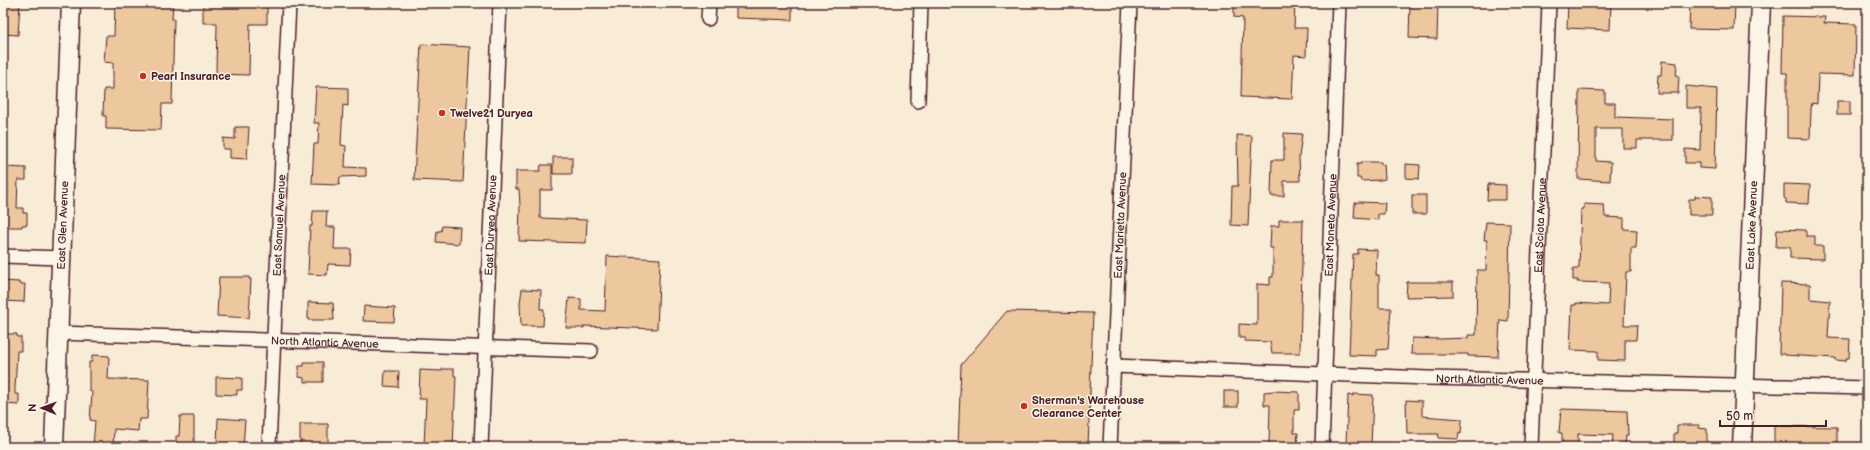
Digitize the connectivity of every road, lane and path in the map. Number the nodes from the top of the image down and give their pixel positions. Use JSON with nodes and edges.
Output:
{"nodes":[{"id":1,"x":71,"y":3,"type":"edge"},
{"id":2,"x":289,"y":3,"type":"edge"},
{"id":3,"x":500,"y":3,"type":"edge"},
{"id":4,"x":709,"y":3,"type":"edge"},
{"id":5,"x":921,"y":3,"type":"edge"},
{"id":6,"x":1130,"y":3,"type":"edge"},
{"id":7,"x":1339,"y":3,"type":"edge"},
{"id":8,"x":1549,"y":3,"type":"edge"},
{"id":9,"x":1761,"y":3,"type":"edge"},
{"id":10,"x":708,"y":19,"type":"dead end"},
{"id":11,"x":918,"y":101,"type":"dead end"},
{"id":12,"x":3,"y":256,"type":"edge"},
{"id":13,"x":61,"y":258,"type":"junction"},
{"id":14,"x":59,"y":333,"type":"junction"},
{"id":15,"x":273,"y":340,"type":"junction"},
{"id":16,"x":485,"y":347,"type":"junction"},
{"id":17,"x":591,"y":352,"type":"dead end"},
{"id":18,"x":1113,"y":366,"type":"junction"},
{"id":19,"x":1326,"y":374,"type":"junction"},
{"id":20,"x":1534,"y":380,"type":"junction"},
{"id":21,"x":1744,"y":386,"type":"junction"},
{"id":22,"x":1867,"y":388,"type":"edge"},
{"id":23,"x":54,"y":447,"type":"edge"},
{"id":24,"x":269,"y":447,"type":"edge"},
{"id":25,"x":481,"y":447,"type":"edge"},
{"id":26,"x":1110,"y":447,"type":"edge"},
{"id":27,"x":1322,"y":447,"type":"edge"},
{"id":28,"x":1531,"y":447,"type":"edge"},
{"id":29,"x":1742,"y":447,"type":"edge"}],
"edges":[{"from":1,"to":13,"type":"street","name":"East Glen Avenue"},
{"from":2,"to":15,"type":"street","name":"East Samuel Avenue"},
{"from":3,"to":16,"type":"street","name":"East Duryea Avenue"},
{"from":4,"to":10,"type":"street"},
{"from":5,"to":11,"type":"street"},
{"from":6,"to":18,"type":"street","name":"East Marietta Avenue"},
{"from":7,"to":19,"type":"street","name":"East Moneta Avenue"},
{"from":8,"to":20,"type":"street","name":"East Sciota Avenue"},
{"from":9,"to":21,"type":"street","name":"East Lake Avenue"},
{"from":12,"to":13,"type":"street"},
{"from":13,"to":14,"type":"street","name":"East Glen Avenue"},
{"from":14,"to":15,"type":"street","name":"North Atlantic Avenue"},
{"from":14,"to":23,"type":"street","name":"East Glen Avenue"},
{"from":15,"to":16,"type":"street","name":"North Atlantic Avenue"},
{"from":15,"to":24,"type":"street","name":"East Samuel Avenue"},
{"from":16,"to":17,"type":"street","name":"North Atlantic Avenue"},
{"from":16,"to":25,"type":"street","name":"East Duryea Avenue"},
{"from":18,"to":19,"type":"street","name":"North Atlantic Avenue"},
{"from":18,"to":26,"type":"street","name":"East Marietta Avenue"},
{"from":19,"to":20,"type":"street","name":"North Atlantic Avenue"},
{"from":19,"to":27,"type":"street","name":"East Moneta Avenue"},
{"from":20,"to":21,"type":"street","name":"North Atlantic Avenue"},
{"from":20,"to":28,"type":"street","name":"East Sciota Avenue"},
{"from":21,"to":22,"type":"street","name":"North Atlantic Avenue"},
{"from":21,"to":29,"type":"street","name":"East Lake Avenue"}]}
